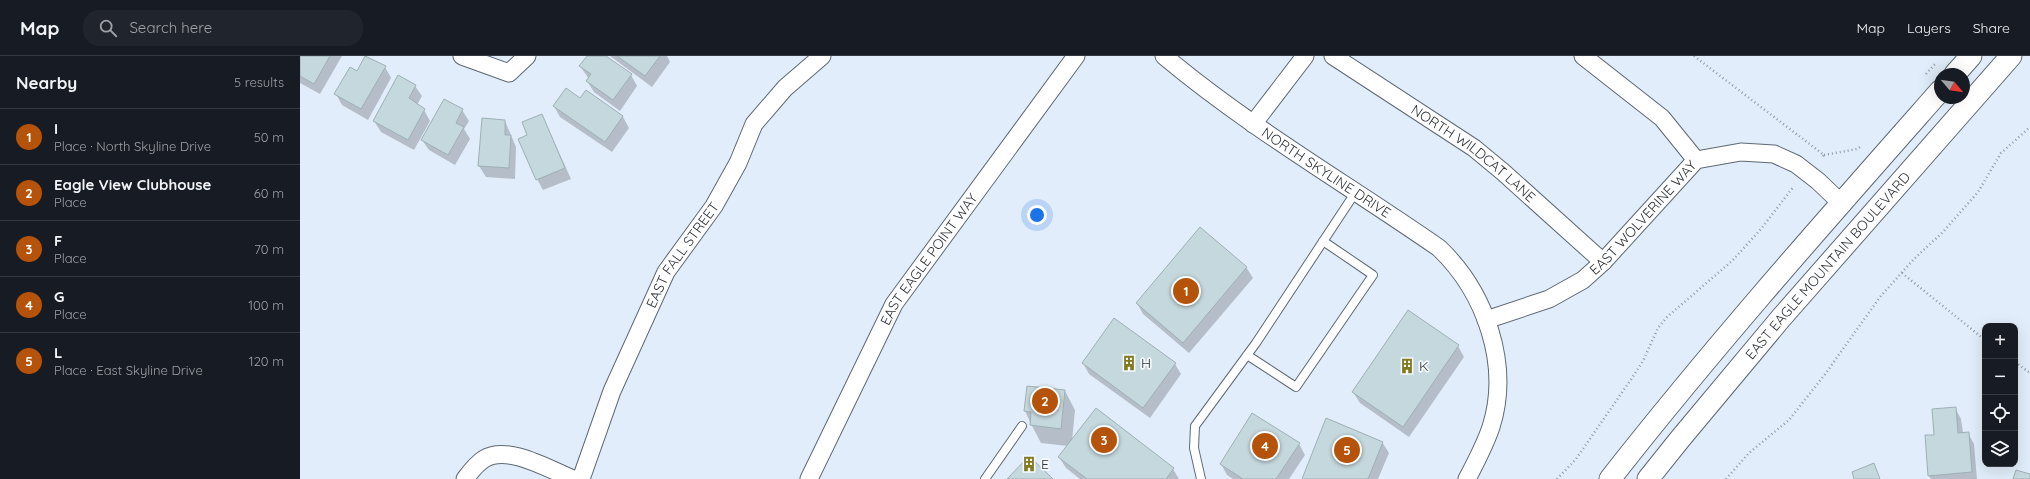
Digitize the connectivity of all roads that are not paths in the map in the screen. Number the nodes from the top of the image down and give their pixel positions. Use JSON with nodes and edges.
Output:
{"nodes":[{"id":1,"x":462,"y":56,"type":"edge"},
{"id":2,"x":527,"y":56,"type":"edge"},
{"id":3,"x":822,"y":56,"type":"edge"},
{"id":4,"x":1076,"y":56,"type":"edge"},
{"id":5,"x":1164,"y":56,"type":"edge"},
{"id":6,"x":1305,"y":56,"type":"edge"},
{"id":7,"x":1334,"y":56,"type":"edge"},
{"id":8,"x":1583,"y":56,"type":"edge"},
{"id":9,"x":1970,"y":56,"type":"edge"},
{"id":10,"x":2011,"y":56,"type":"edge"},
{"id":11,"x":1960,"y":68,"type":"edge"},
{"id":12,"x":1934,"y":98,"type":"edge"},
{"id":13,"x":1253,"y":124,"type":"junction"},
{"id":14,"x":1696,"y":160,"type":"junction"},
{"id":15,"x":1355,"y":193,"type":"junction"},
{"id":16,"x":1841,"y":203,"type":"junction"},
{"id":17,"x":1323,"y":241,"type":"junction"},
{"id":18,"x":1603,"y":262,"type":"junction"},
{"id":19,"x":1486,"y":320,"type":"junction"},
{"id":20,"x":1248,"y":355,"type":"junction"},
{"id":21,"x":1022,"y":426,"type":"dead end"},
{"id":22,"x":465,"y":479,"type":"edge"},
{"id":23,"x":573,"y":479,"type":"edge"},
{"id":24,"x":581,"y":479,"type":"edge"},
{"id":25,"x":809,"y":479,"type":"edge"},
{"id":26,"x":985,"y":479,"type":"edge"},
{"id":27,"x":1201,"y":479,"type":"edge"},
{"id":28,"x":1466,"y":479,"type":"edge"},
{"id":29,"x":1610,"y":479,"type":"edge"},
{"id":30,"x":1648,"y":479,"type":"edge"}],
"edges":[{"from":1,"to":2,"type":"street"},
{"from":3,"to":24,"type":"street","name":"EAST FALL STREET"},
{"from":4,"to":25,"type":"street","name":"EAST EAGLE POINT WAY"},
{"from":5,"to":13,"type":"street","name":"NORTH SKYLINE DRIVE"},
{"from":6,"to":13,"type":"street"},
{"from":7,"to":18,"type":"street","name":"NORTH WILDCAT LANE"},
{"from":8,"to":14,"type":"street"},
{"from":9,"to":11,"type":"street"},
{"from":10,"to":30,"type":"street","name":"EAST EAGLE MOUNTAIN BOULEVARD"},
{"from":12,"to":16,"type":"street"},
{"from":13,"to":15,"type":"street","name":"NORTH SKYLINE DRIVE"},
{"from":14,"to":16,"type":"street","name":"EAST WOLVERINE WAY"},
{"from":14,"to":18,"type":"street","name":"EAST WOLVERINE WAY"},
{"from":15,"to":17,"type":"lane"},
{"from":15,"to":19,"type":"street","name":"NORTH SKYLINE DRIVE"},
{"from":16,"to":29,"type":"street"},
{"from":17,"to":20,"type":"lane"},
{"from":17,"to":20,"type":"lane"},
{"from":18,"to":19,"type":"street","name":"EAST WOLVERINE WAY"},
{"from":19,"to":28,"type":"street","name":"NORTH SKYLINE DRIVE"},
{"from":20,"to":27,"type":"lane"},
{"from":21,"to":26,"type":"lane"},
{"from":22,"to":23,"type":"street"}]}
